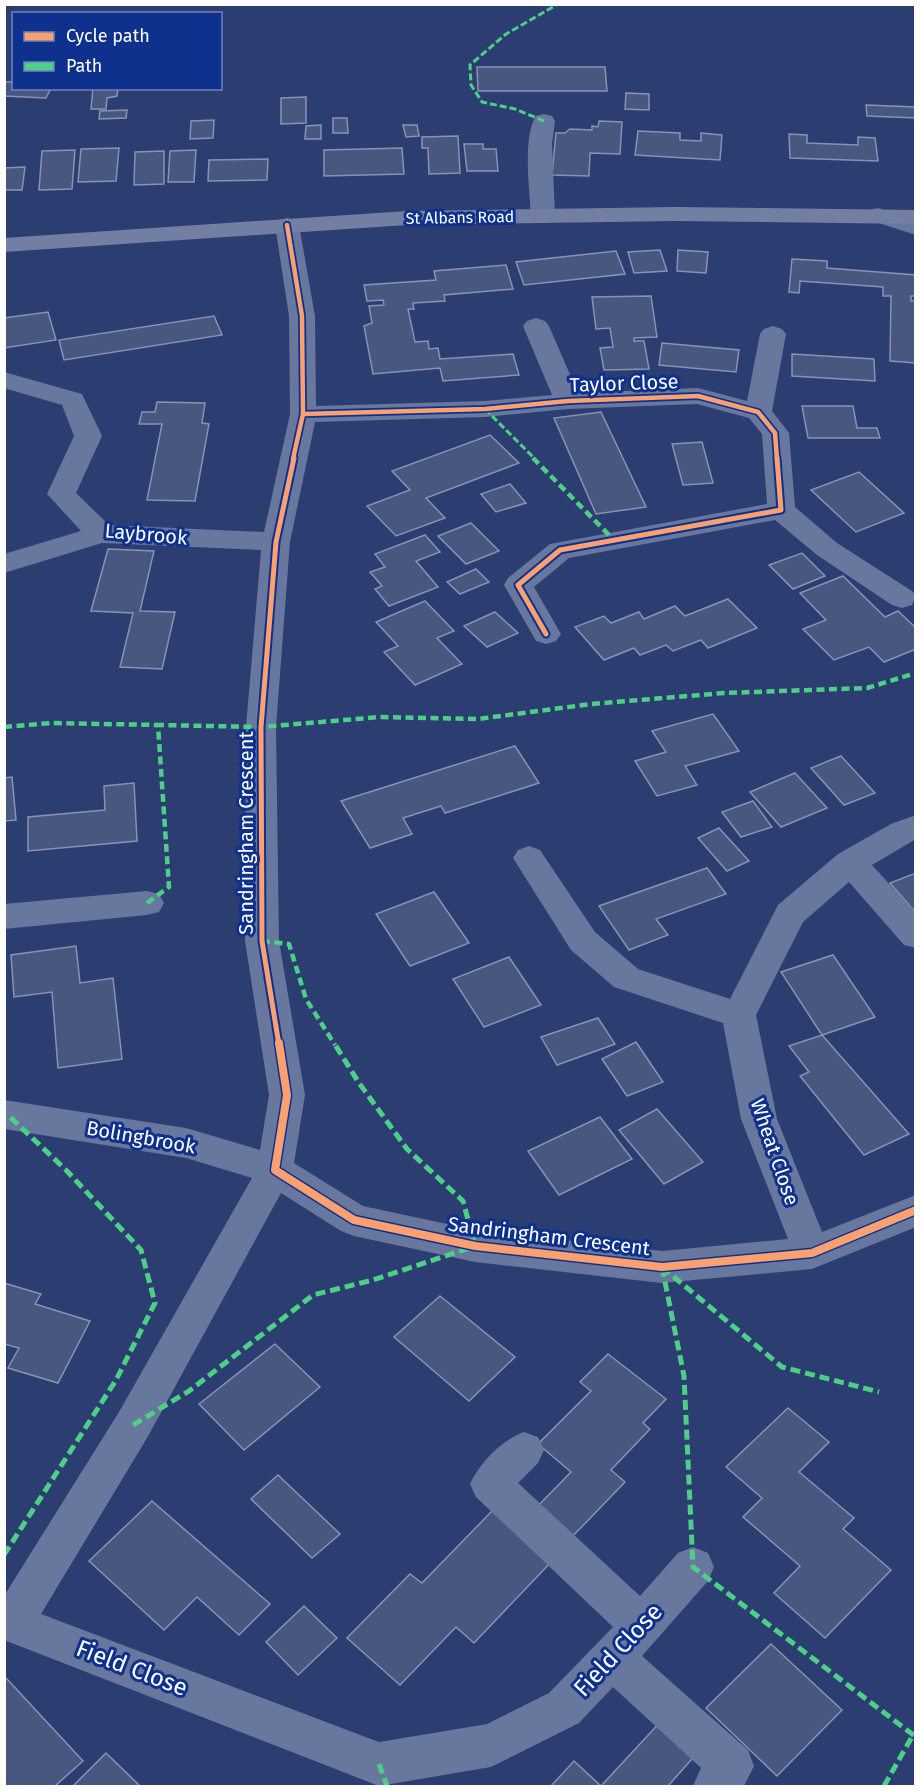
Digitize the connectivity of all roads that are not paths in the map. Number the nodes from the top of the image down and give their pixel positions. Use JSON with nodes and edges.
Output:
{"nodes":[{"id":1,"x":544,"y":121,"type":"dead end"},
{"id":2,"x":878,"y":215,"type":"junction"},
{"id":3,"x":543,"y":216,"type":"junction"},
{"id":4,"x":915,"y":217,"type":"edge"},
{"id":5,"x":287,"y":225,"type":"junction"},
{"id":6,"x":915,"y":228,"type":"edge"},
{"id":7,"x":4,"y":245,"type":"edge"},
{"id":8,"x":536,"y":326,"type":"dead end"},
{"id":9,"x":773,"y":334,"type":"dead end"},
{"id":10,"x":4,"y":380,"type":"edge"},
{"id":11,"x":568,"y":401,"type":"junction"},
{"id":12,"x":758,"y":412,"type":"junction"},
{"id":13,"x":303,"y":414,"type":"junction"},
{"id":14,"x":781,"y":510,"type":"junction"},
{"id":15,"x":101,"y":534,"type":"junction"},
{"id":16,"x":276,"y":542,"type":"junction"},
{"id":17,"x":4,"y":564,"type":"edge"},
{"id":18,"x":902,"y":598,"type":"dead end"},
{"id":19,"x":546,"y":634,"type":"dead end"},
{"id":20,"x":915,"y":826,"type":"edge"},
{"id":21,"x":528,"y":858,"type":"dead end"},
{"id":22,"x":850,"y":862,"type":"junction"},
{"id":23,"x":147,"y":903,"type":"dead end"},
{"id":24,"x":4,"y":917,"type":"edge"},
{"id":25,"x":915,"y":936,"type":"edge"},
{"id":26,"x":739,"y":1015,"type":"junction"},
{"id":27,"x":4,"y":1114,"type":"edge"},
{"id":28,"x":275,"y":1170,"type":"junction"},
{"id":29,"x":915,"y":1210,"type":"edge"},
{"id":30,"x":812,"y":1253,"type":"junction"},
{"id":31,"x":524,"y":1450,"type":"dead end"},
{"id":32,"x":693,"y":1567,"type":"dead end"},
{"id":33,"x":8,"y":1621,"type":"edge"},
{"id":34,"x":642,"y":1626,"type":"junction"},
{"id":35,"x":612,"y":1658,"type":"junction"},
{"id":36,"x":715,"y":1786,"type":"edge"}],
"edges":[{"from":1,"to":3,"type":"street"},
{"from":2,"to":3,"type":"main road","name":"St Albans Road"},
{"from":2,"to":4,"type":"main road","name":"St Albans Road"},
{"from":2,"to":6,"type":"street"},
{"from":3,"to":5,"type":"main road","name":"St Albans Road"},
{"from":5,"to":7,"type":"main road","name":"St Albans Road"},
{"from":5,"to":13,"type":"street","name":"Sandringham Crescent"},
{"from":8,"to":11,"type":"street"},
{"from":9,"to":12,"type":"street"},
{"from":10,"to":15,"type":"street","name":"Laybrook"},
{"from":11,"to":12,"type":"street","name":"Taylor Close"},
{"from":11,"to":13,"type":"street","name":"Taylor Close"},
{"from":12,"to":14,"type":"street"},
{"from":13,"to":16,"type":"street","name":"Sandringham Crescent"},
{"from":14,"to":18,"type":"street"},
{"from":14,"to":19,"type":"street"},
{"from":15,"to":16,"type":"street","name":"Laybrook"},
{"from":15,"to":17,"type":"street"},
{"from":16,"to":28,"type":"street","name":"Sandringham Crescent"},
{"from":20,"to":22,"type":"street"},
{"from":21,"to":26,"type":"street"},
{"from":22,"to":25,"type":"street"},
{"from":22,"to":26,"type":"street"},
{"from":23,"to":24,"type":"street"},
{"from":26,"to":30,"type":"street","name":"Wheat Close"},
{"from":27,"to":28,"type":"street","name":"Bolingbrook"},
{"from":28,"to":30,"type":"street","name":"Sandringham Crescent"},
{"from":28,"to":33,"type":"street","name":"Field Close"},
{"from":29,"to":30,"type":"street","name":"Sandringham Crescent"},
{"from":31,"to":34,"type":"street"},
{"from":32,"to":34,"type":"street","name":"Field Close"},
{"from":33,"to":35,"type":"street","name":"Field Close"},
{"from":34,"to":35,"type":"street","name":"Field Close"},
{"from":35,"to":36,"type":"street"}]}
